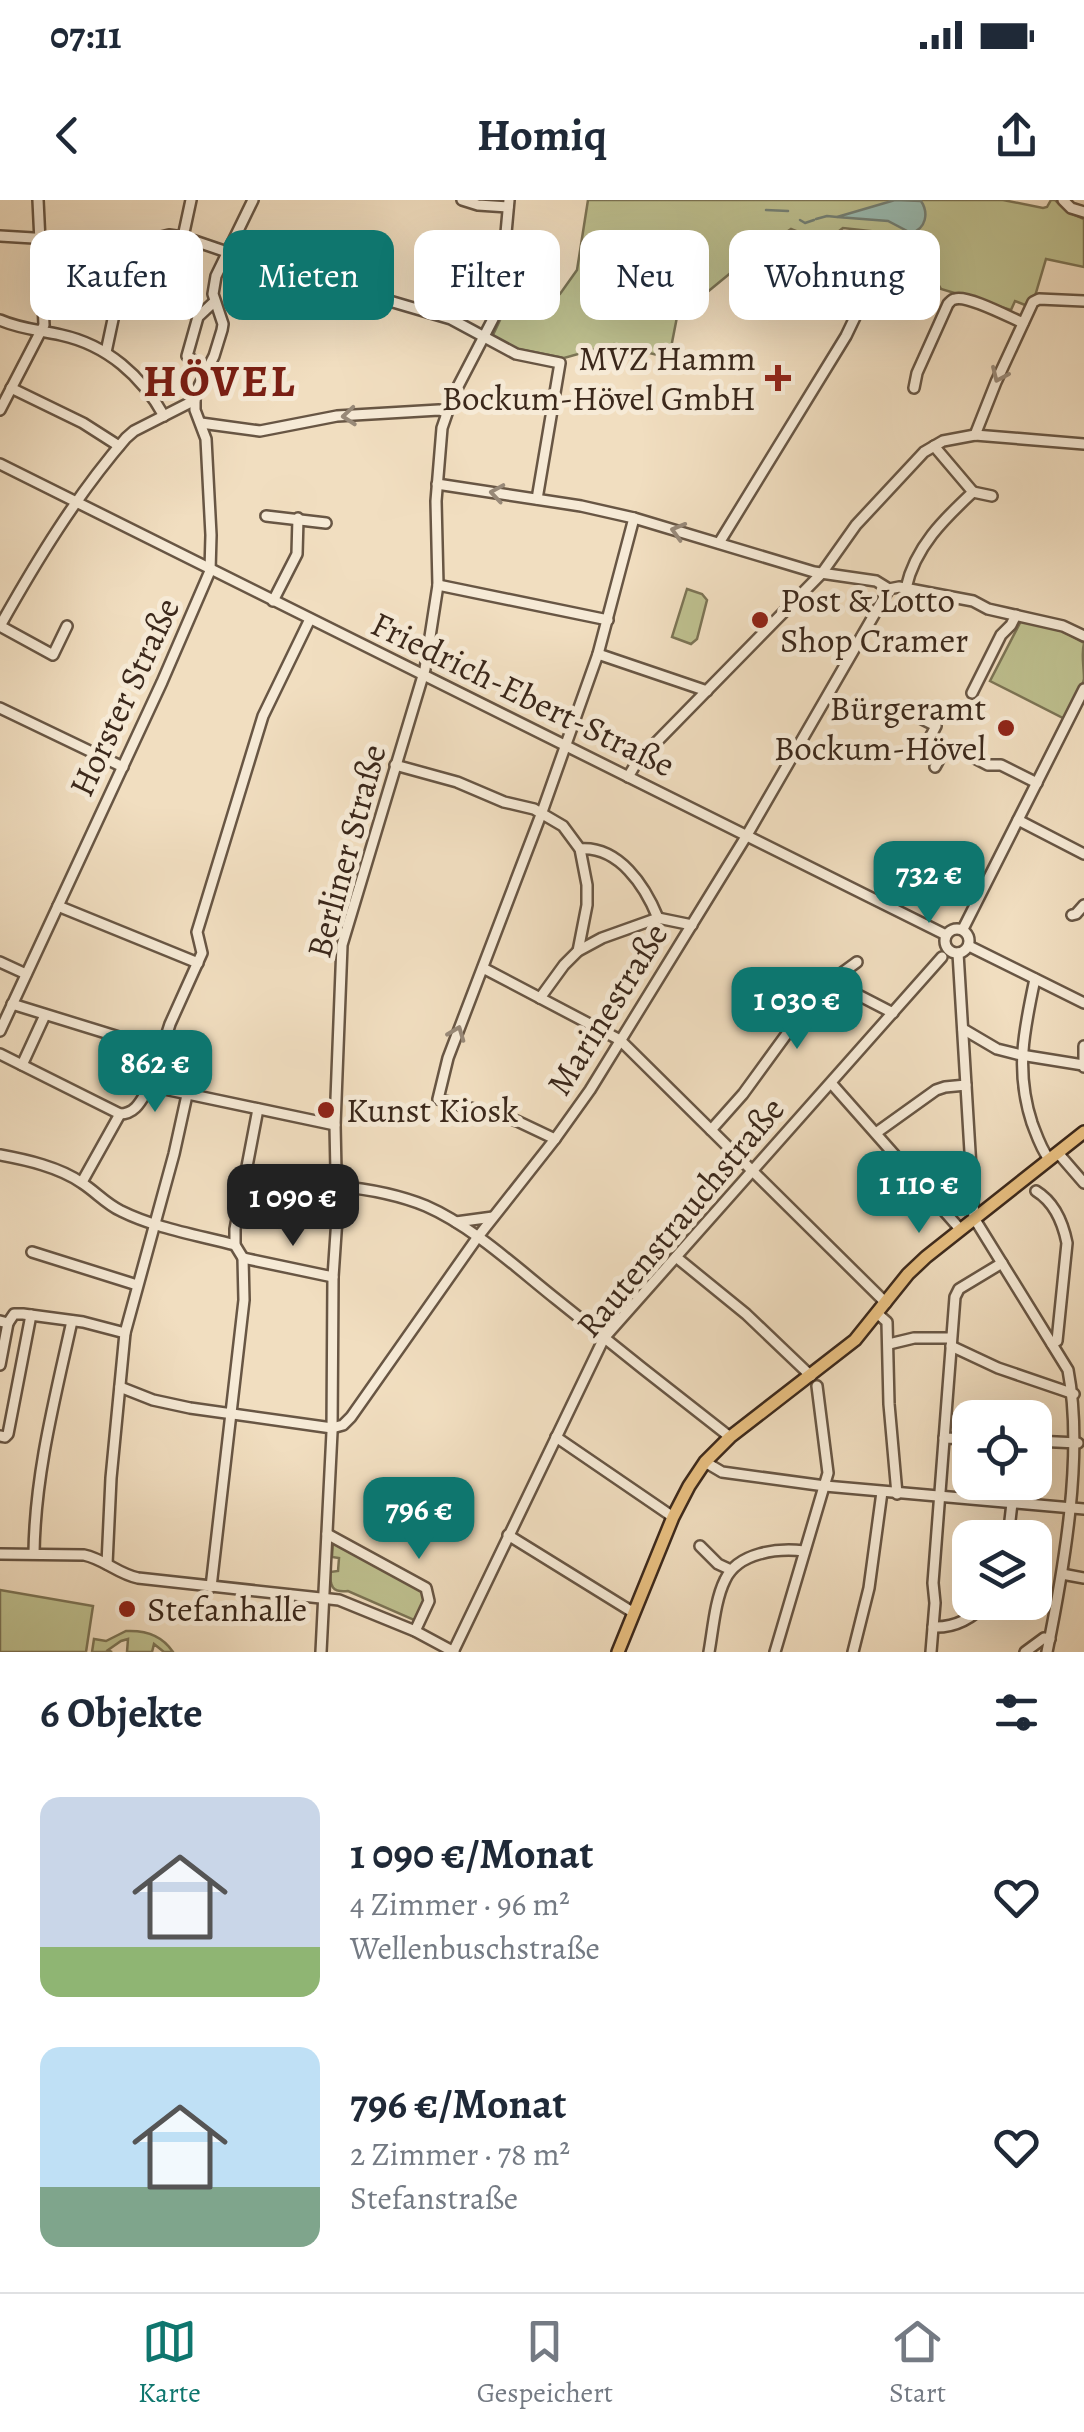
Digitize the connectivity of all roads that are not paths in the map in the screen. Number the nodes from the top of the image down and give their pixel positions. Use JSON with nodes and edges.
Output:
{"nodes":[{"id":1,"x":38,"y":200,"type":"edge"},
{"id":2,"x":191,"y":200,"type":"edge"},
{"id":3,"x":253,"y":200,"type":"edge"},
{"id":4,"x":462,"y":200,"type":"edge"},
{"id":5,"x":1063,"y":200,"type":"edge"},
{"id":6,"x":509,"y":204,"type":"edge"},
{"id":7,"x":1084,"y":212,"type":"edge"},
{"id":8,"x":40,"y":230,"type":"edge"},
{"id":9,"x":185,"y":230,"type":"edge"},
{"id":10,"x":238,"y":230,"type":"edge"},
{"id":11,"x":0,"y":236,"type":"edge"},
{"id":12,"x":30,"y":238,"type":"edge"},
{"id":13,"x":223,"y":263,"type":"edge"},
{"id":14,"x":1084,"y":300,"type":"edge"},
{"id":15,"x":214,"y":302,"type":"junction"},
{"id":16,"x":394,"y":303,"type":"edge"},
{"id":17,"x":0,"y":320,"type":"edge"},
{"id":18,"x":44,"y":320,"type":"edge"},
{"id":19,"x":113,"y":320,"type":"edge"},
{"id":20,"x":854,"y":320,"type":"edge"},
{"id":21,"x":1022,"y":323,"type":"junction"},
{"id":22,"x":41,"y":331,"type":"junction"},
{"id":23,"x":484,"y":338,"type":"junction"},
{"id":24,"x":106,"y":352,"type":"junction"},
{"id":25,"x":208,"y":370,"type":"junction"},
{"id":26,"x":11,"y":388,"type":"junction"},
{"id":27,"x":914,"y":388,"type":"dead end"},
{"id":28,"x":195,"y":400,"type":"junction"},
{"id":29,"x":0,"y":410,"type":"edge"},
{"id":30,"x":446,"y":412,"type":"junction"},
{"id":31,"x":164,"y":416,"type":"junction"},
{"id":32,"x":201,"y":423,"type":"junction"},
{"id":33,"x":975,"y":435,"type":"junction"},
{"id":34,"x":1084,"y":444,"type":"edge"},
{"id":35,"x":119,"y":446,"type":"junction"},
{"id":36,"x":934,"y":446,"type":"junction"},
{"id":37,"x":0,"y":464,"type":"edge"},
{"id":38,"x":437,"y":484,"type":"junction"},
{"id":39,"x":973,"y":492,"type":"junction"},
{"id":40,"x":992,"y":496,"type":"dead end"},
{"id":41,"x":537,"y":498,"type":"junction"},
{"id":42,"x":75,"y":503,"type":"junction"},
{"id":43,"x":266,"y":516,"type":"dead end"},
{"id":44,"x":298,"y":518,"type":"junction"},
{"id":45,"x":634,"y":518,"type":"junction"},
{"id":46,"x":326,"y":523,"type":"dead end"},
{"id":47,"x":720,"y":542,"type":"junction"},
{"id":48,"x":210,"y":570,"type":"junction"},
{"id":49,"x":822,"y":573,"type":"junction"},
{"id":50,"x":438,"y":585,"type":"junction"},
{"id":51,"x":906,"y":588,"type":"junction"},
{"id":52,"x":889,"y":589,"type":"junction"},
{"id":53,"x":273,"y":601,"type":"junction"},
{"id":54,"x":1016,"y":615,"type":"junction"},
{"id":55,"x":310,"y":620,"type":"junction"},
{"id":56,"x":608,"y":620,"type":"junction"},
{"id":57,"x":0,"y":626,"type":"edge"},
{"id":58,"x":67,"y":626,"type":"dead end"},
{"id":59,"x":1084,"y":636,"type":"edge"},
{"id":60,"x":598,"y":654,"type":"junction"},
{"id":61,"x":423,"y":675,"type":"junction"},
{"id":62,"x":1084,"y":689,"type":"edge"},
{"id":63,"x":707,"y":691,"type":"junction"},
{"id":64,"x":972,"y":692,"type":"dead end"},
{"id":65,"x":0,"y":708,"type":"edge"},
{"id":66,"x":904,"y":710,"type":"dead end"},
{"id":67,"x":566,"y":746,"type":"junction"},
{"id":68,"x":956,"y":748,"type":"dead end"},
{"id":69,"x":396,"y":765,"type":"junction"},
{"id":70,"x":122,"y":767,"type":"junction"},
{"id":71,"x":935,"y":767,"type":"dead end"},
{"id":72,"x":628,"y":776,"type":"junction"},
{"id":73,"x":1037,"y":783,"type":"junction"},
{"id":74,"x":542,"y":812,"type":"junction"},
{"id":75,"x":1018,"y":820,"type":"junction"},
{"id":76,"x":748,"y":836,"type":"junction"},
{"id":77,"x":580,"y":849,"type":"junction"},
{"id":78,"x":1084,"y":854,"type":"edge"},
{"id":79,"x":1084,"y":905,"type":"edge"},
{"id":80,"x":58,"y":906,"type":"junction"},
{"id":81,"x":1072,"y":915,"type":"dead end"},
{"id":82,"x":658,"y":918,"type":"junction"},
{"id":83,"x":692,"y":925,"type":"junction"},
{"id":84,"x":963,"y":930,"type":"junction"},
{"id":85,"x":946,"y":935,"type":"junction"},
{"id":86,"x":969,"y":946,"type":"junction"},
{"id":87,"x":578,"y":951,"type":"junction"},
{"id":88,"x":958,"y":953,"type":"junction"},
{"id":89,"x":942,"y":957,"type":"dead end"},
{"id":90,"x":0,"y":962,"type":"edge"},
{"id":91,"x":857,"y":962,"type":"dead end"},
{"id":92,"x":198,"y":963,"type":"junction"},
{"id":93,"x":483,"y":968,"type":"junction"},
{"id":94,"x":26,"y":974,"type":"junction"},
{"id":95,"x":1035,"y":979,"type":"junction"},
{"id":96,"x":830,"y":982,"type":"junction"},
{"id":97,"x":540,"y":998,"type":"junction"},
{"id":98,"x":1084,"y":1003,"type":"edge"},
{"id":99,"x":12,"y":1004,"type":"junction"},
{"id":100,"x":893,"y":1014,"type":"junction"},
{"id":101,"x":45,"y":1015,"type":"junction"},
{"id":102,"x":964,"y":1029,"type":"junction"},
{"id":103,"x":0,"y":1031,"type":"edge"},
{"id":104,"x":620,"y":1040,"type":"junction"},
{"id":105,"x":1084,"y":1046,"type":"edge"},
{"id":106,"x":161,"y":1050,"type":"junction"},
{"id":107,"x":0,"y":1054,"type":"edge"},
{"id":108,"x":1021,"y":1055,"type":"junction"},
{"id":109,"x":22,"y":1064,"type":"junction"},
{"id":110,"x":1084,"y":1066,"type":"edge"},
{"id":111,"x":831,"y":1083,"type":"junction"},
{"id":112,"x":150,"y":1086,"type":"junction"},
{"id":113,"x":966,"y":1086,"type":"junction"},
{"id":114,"x":187,"y":1095,"type":"junction"},
{"id":115,"x":258,"y":1109,"type":"junction"},
{"id":116,"x":120,"y":1114,"type":"junction"},
{"id":117,"x":336,"y":1125,"type":"junction"},
{"id":118,"x":710,"y":1130,"type":"junction"},
{"id":119,"x":1084,"y":1132,"type":"edge"},
{"id":120,"x":876,"y":1133,"type":"junction"},
{"id":121,"x":555,"y":1139,"type":"junction"},
{"id":122,"x":0,"y":1155,"type":"edge"},
{"id":123,"x":1050,"y":1155,"type":"junction"},
{"id":124,"x":753,"y":1170,"type":"junction"},
{"id":125,"x":82,"y":1182,"type":"junction"},
{"id":126,"x":1084,"y":1183,"type":"edge"},
{"id":127,"x":337,"y":1186,"type":"junction"},
{"id":128,"x":1036,"y":1192,"type":"dead end"},
{"id":129,"x":493,"y":1217,"type":"junction"},
{"id":130,"x":974,"y":1218,"type":"junction"},
{"id":131,"x":456,"y":1222,"type":"junction"},
{"id":132,"x":154,"y":1223,"type":"junction"},
{"id":133,"x":960,"y":1229,"type":"junction"},
{"id":134,"x":477,"y":1238,"type":"junction"},
{"id":135,"x":235,"y":1245,"type":"junction"},
{"id":136,"x":32,"y":1252,"type":"dead end"},
{"id":137,"x":676,"y":1257,"type":"junction"},
{"id":138,"x":243,"y":1258,"type":"junction"},
{"id":139,"x":1002,"y":1263,"type":"junction"},
{"id":140,"x":333,"y":1277,"type":"junction"},
{"id":141,"x":137,"y":1285,"type":"junction"},
{"id":142,"x":882,"y":1309,"type":"junction"},
{"id":143,"x":31,"y":1315,"type":"junction"},
{"id":144,"x":72,"y":1321,"type":"junction"},
{"id":145,"x":4,"y":1322,"type":"edge"},
{"id":146,"x":126,"y":1333,"type":"junction"},
{"id":147,"x":604,"y":1338,"type":"junction"},
{"id":148,"x":951,"y":1342,"type":"junction"},
{"id":149,"x":888,"y":1344,"type":"junction"},
{"id":150,"x":1052,"y":1344,"type":"junction"},
{"id":151,"x":0,"y":1365,"type":"edge"},
{"id":152,"x":814,"y":1381,"type":"junction"},
{"id":153,"x":120,"y":1387,"type":"junction"},
{"id":154,"x":1077,"y":1388,"type":"edge"},
{"id":155,"x":230,"y":1412,"type":"junction"},
{"id":156,"x":332,"y":1428,"type":"junction"},
{"id":157,"x":0,"y":1436,"type":"edge"},
{"id":158,"x":556,"y":1437,"type":"junction"},
{"id":159,"x":730,"y":1437,"type":"junction"},
{"id":160,"x":944,"y":1438,"type":"junction"},
{"id":161,"x":952,"y":1438,"type":"edge"},
{"id":162,"x":1052,"y":1441,"type":"edge"},
{"id":163,"x":1078,"y":1442,"type":"junction"},
{"id":164,"x":705,"y":1462,"type":"junction"},
{"id":165,"x":825,"y":1486,"type":"junction"},
{"id":166,"x":882,"y":1492,"type":"junction"},
{"id":167,"x":897,"y":1494,"type":"junction"},
{"id":168,"x":940,"y":1497,"type":"junction"},
{"id":169,"x":1012,"y":1503,"type":"junction"},
{"id":170,"x":1080,"y":1508,"type":"edge"},
{"id":171,"x":674,"y":1517,"type":"junction"},
{"id":172,"x":1010,"y":1520,"type":"edge"},
{"id":173,"x":327,"y":1534,"type":"junction"},
{"id":174,"x":508,"y":1536,"type":"junction"},
{"id":175,"x":700,"y":1546,"type":"dead end"},
{"id":176,"x":804,"y":1551,"type":"junction"},
{"id":177,"x":0,"y":1554,"type":"edge"},
{"id":178,"x":34,"y":1554,"type":"junction"},
{"id":179,"x":107,"y":1564,"type":"junction"},
{"id":180,"x":731,"y":1570,"type":"junction"},
{"id":181,"x":1062,"y":1574,"type":"junction"},
{"id":182,"x":1084,"y":1578,"type":"edge"},
{"id":183,"x":211,"y":1587,"type":"junction"},
{"id":184,"x":323,"y":1598,"type":"junction"},
{"id":185,"x":634,"y":1612,"type":"junction"},
{"id":186,"x":965,"y":1620,"type":"edge"},
{"id":187,"x":933,"y":1628,"type":"junction"},
{"id":188,"x":415,"y":1631,"type":"junction"},
{"id":189,"x":1050,"y":1639,"type":"junction"},
{"id":190,"x":622,"y":1651,"type":"edge"},
{"id":191,"x":321,"y":1652,"type":"edge"},
{"id":192,"x":453,"y":1652,"type":"edge"},
{"id":193,"x":709,"y":1652,"type":"edge"},
{"id":194,"x":774,"y":1652,"type":"edge"},
{"id":195,"x":854,"y":1652,"type":"edge"},
{"id":196,"x":931,"y":1652,"type":"edge"},
{"id":197,"x":1025,"y":1652,"type":"edge"},
{"id":198,"x":1047,"y":1652,"type":"edge"}],
"edges":[{"from":1,"to":8,"type":"street"},
{"from":2,"to":9,"type":"street"},
{"from":3,"to":10,"type":"street"},
{"from":4,"to":6,"type":"street"},
{"from":5,"to":7,"type":"street"},
{"from":6,"to":23,"type":"street","name":"Berliner Straße"},
{"from":11,"to":12,"type":"street"},
{"from":13,"to":15,"type":"street"},
{"from":14,"to":21,"type":"street"},
{"from":15,"to":25,"type":"street"},
{"from":15,"to":25,"type":"street"},
{"from":16,"to":23,"type":"street"},
{"from":17,"to":22,"type":"street"},
{"from":18,"to":22,"type":"street"},
{"from":19,"to":24,"type":"street"},
{"from":20,"to":47,"type":"street"},
{"from":21,"to":27,"type":"street"},
{"from":21,"to":33,"type":"street","one_way":true},
{"from":22,"to":24,"type":"street"},
{"from":22,"to":26,"type":"street"},
{"from":23,"to":30,"type":"street","name":"Berliner Straße"},
{"from":23,"to":41,"type":"street"},
{"from":24,"to":31,"type":"street"},
{"from":25,"to":28,"type":"street"},
{"from":26,"to":29,"type":"street"},
{"from":26,"to":35,"type":"street"},
{"from":28,"to":31,"type":"street"},
{"from":28,"to":32,"type":"street","name":"Horster Straße"},
{"from":30,"to":32,"type":"street","one_way":true},
{"from":30,"to":38,"type":"street","name":"Berliner Straße"},
{"from":31,"to":35,"type":"street"},
{"from":32,"to":48,"type":"street","name":"Horster Straße"},
{"from":33,"to":34,"type":"street"},
{"from":33,"to":36,"type":"street"},
{"from":35,"to":42,"type":"street"},
{"from":36,"to":39,"type":"street"},
{"from":36,"to":49,"type":"street"},
{"from":37,"to":42,"type":"street","name":"Friedrich-Ebert-Straße"},
{"from":41,"to":38,"type":"street","one_way":true},
{"from":38,"to":50,"type":"street","name":"Berliner Straße"},
{"from":39,"to":40,"type":"street"},
{"from":39,"to":51,"type":"street"},
{"from":41,"to":45,"type":"street"},
{"from":42,"to":48,"type":"street","name":"Friedrich-Ebert-Straße"},
{"from":42,"to":57,"type":"street"},
{"from":43,"to":44,"type":"street"},
{"from":44,"to":46,"type":"street"},
{"from":44,"to":53,"type":"street"},
{"from":47,"to":45,"type":"street","one_way":true},
{"from":45,"to":56,"type":"street"},
{"from":47,"to":49,"type":"street"},
{"from":48,"to":53,"type":"street","name":"Friedrich-Ebert-Straße"},
{"from":48,"to":70,"type":"street","name":"Horster Straße"},
{"from":49,"to":52,"type":"street"},
{"from":49,"to":63,"type":"street"},
{"from":50,"to":56,"type":"street"},
{"from":50,"to":61,"type":"street","name":"Berliner Straße"},
{"from":51,"to":52,"type":"street"},
{"from":51,"to":54,"type":"street"},
{"from":52,"to":76,"type":"street","name":"Marinestraße"},
{"from":53,"to":55,"type":"street","name":"Friedrich-Ebert-Straße"},
{"from":54,"to":59,"type":"street"},
{"from":54,"to":64,"type":"street"},
{"from":55,"to":61,"type":"street","name":"Friedrich-Ebert-Straße"},
{"from":55,"to":92,"type":"street"},
{"from":56,"to":60,"type":"street"},
{"from":57,"to":58,"type":"street"},
{"from":60,"to":63,"type":"street"},
{"from":60,"to":67,"type":"street"},
{"from":61,"to":67,"type":"street","name":"Friedrich-Ebert-Straße"},
{"from":61,"to":69,"type":"street","name":"Berliner Straße"},
{"from":62,"to":73,"type":"street"},
{"from":63,"to":72,"type":"street"},
{"from":65,"to":70,"type":"street"},
{"from":66,"to":71,"type":"street"},
{"from":67,"to":72,"type":"street","name":"Friedrich-Ebert-Straße"},
{"from":67,"to":74,"type":"street"},
{"from":68,"to":73,"type":"street"},
{"from":69,"to":74,"type":"street"},
{"from":69,"to":117,"type":"street","name":"Berliner Straße"},
{"from":70,"to":80,"type":"street","name":"Horster Straße"},
{"from":72,"to":76,"type":"street","name":"Friedrich-Ebert-Straße"},
{"from":73,"to":75,"type":"street"},
{"from":74,"to":77,"type":"street"},
{"from":74,"to":93,"type":"street"},
{"from":75,"to":78,"type":"street"},
{"from":75,"to":84,"type":"street"},
{"from":76,"to":83,"type":"street","name":"Marinestraße"},
{"from":76,"to":85,"type":"street","name":"Friedrich-Ebert-Straße"},
{"from":77,"to":82,"type":"street"},
{"from":77,"to":87,"type":"street"},
{"from":79,"to":81,"type":"street"},
{"from":80,"to":92,"type":"street"},
{"from":80,"to":94,"type":"street","name":"Horster Straße"},
{"from":82,"to":83,"type":"street"},
{"from":82,"to":87,"type":"street"},
{"from":83,"to":104,"type":"street","name":"Marinestraße"},
{"from":84,"to":85,"type":"street"},
{"from":84,"to":86,"type":"street"},
{"from":85,"to":88,"type":"street"},
{"from":86,"to":88,"type":"street"},
{"from":86,"to":95,"type":"street"},
{"from":87,"to":97,"type":"street"},
{"from":88,"to":102,"type":"street"},
{"from":89,"to":100,"type":"street","name":"Rautenstrauchstraße"},
{"from":90,"to":94,"type":"street"},
{"from":91,"to":96,"type":"street"},
{"from":92,"to":106,"type":"street"},
{"from":93,"to":97,"type":"street"},
{"from":121,"to":93,"type":"street","one_way":true},
{"from":94,"to":99,"type":"street","name":"Horster Straße"},
{"from":95,"to":98,"type":"street"},
{"from":95,"to":108,"type":"street"},
{"from":96,"to":100,"type":"street"},
{"from":96,"to":118,"type":"street"},
{"from":97,"to":104,"type":"street"},
{"from":99,"to":101,"type":"street"},
{"from":99,"to":103,"type":"street","name":"Horster Straße"},
{"from":100,"to":111,"type":"street","name":"Rautenstrauchstraße"},
{"from":101,"to":106,"type":"street"},
{"from":101,"to":109,"type":"street"},
{"from":102,"to":108,"type":"street"},
{"from":102,"to":113,"type":"street"},
{"from":104,"to":118,"type":"street"},
{"from":104,"to":121,"type":"street","name":"Marinestraße"},
{"from":105,"to":110,"type":"street"},
{"from":106,"to":112,"type":"street"},
{"from":107,"to":109,"type":"street"},
{"from":108,"to":110,"type":"street"},
{"from":108,"to":123,"type":"street"},
{"from":109,"to":116,"type":"street"},
{"from":111,"to":120,"type":"street"},
{"from":111,"to":124,"type":"street","name":"Rautenstrauchstraße"},
{"from":112,"to":114,"type":"street"},
{"from":112,"to":116,"type":"street"},
{"from":113,"to":120,"type":"street"},
{"from":113,"to":130,"type":"street"},
{"from":114,"to":115,"type":"street"},
{"from":114,"to":132,"type":"street"},
{"from":115,"to":117,"type":"street"},
{"from":115,"to":135,"type":"street"},
{"from":116,"to":125,"type":"street"},
{"from":117,"to":127,"type":"street","name":"Berliner Straße"},
{"from":118,"to":124,"type":"street"},
{"from":119,"to":123,"type":"main road"},
{"from":120,"to":133,"type":"street"},
{"from":121,"to":129,"type":"street","name":"Marinestraße"},
{"from":122,"to":125,"type":"street"},
{"from":123,"to":126,"type":"street"},
{"from":123,"to":130,"type":"main road"},
{"from":124,"to":137,"type":"street","name":"Rautenstrauchstraße"},
{"from":124,"to":142,"type":"street"},
{"from":125,"to":132,"type":"street"},
{"from":127,"to":131,"type":"street"},
{"from":127,"to":140,"type":"street","name":"Berliner Straße"},
{"from":128,"to":150,"type":"street"},
{"from":129,"to":131,"type":"street"},
{"from":129,"to":134,"type":"street","name":"Marinestraße"},
{"from":130,"to":133,"type":"main road"},
{"from":130,"to":139,"type":"street"},
{"from":131,"to":134,"type":"street"},
{"from":132,"to":135,"type":"street"},
{"from":132,"to":141,"type":"street"},
{"from":133,"to":142,"type":"main road"},
{"from":134,"to":147,"type":"street"},
{"from":134,"to":156,"type":"street","name":"Marinestraße"},
{"from":135,"to":138,"type":"street"},
{"from":136,"to":141,"type":"street"},
{"from":137,"to":147,"type":"street","name":"Rautenstrauchstraße"},
{"from":137,"to":152,"type":"street"},
{"from":138,"to":140,"type":"street"},
{"from":138,"to":155,"type":"street"},
{"from":139,"to":148,"type":"street"},
{"from":139,"to":150,"type":"street"},
{"from":140,"to":156,"type":"street","name":"Berliner Straße"},
{"from":141,"to":146,"type":"street"},
{"from":142,"to":149,"type":"street"},
{"from":142,"to":152,"type":"main road"},
{"from":143,"to":144,"type":"street"},
{"from":143,"to":145,"type":"street"},
{"from":143,"to":157,"type":"street"},
{"from":144,"to":146,"type":"street"},
{"from":144,"to":178,"type":"street"},
{"from":145,"to":151,"type":"street"},
{"from":146,"to":153,"type":"street"},
{"from":147,"to":158,"type":"street","name":"Rautenstrauchstraße"},
{"from":147,"to":159,"type":"street"},
{"from":148,"to":149,"type":"street"},
{"from":148,"to":154,"type":"street"},
{"from":148,"to":160,"type":"street"},
{"from":149,"to":167,"type":"street"},
{"from":150,"to":154,"type":"street"},
{"from":152,"to":159,"type":"main road"},
{"from":152,"to":165,"type":"street"},
{"from":153,"to":155,"type":"street"},
{"from":153,"to":179,"type":"street"},
{"from":154,"to":163,"type":"street"},
{"from":155,"to":156,"type":"street"},
{"from":155,"to":183,"type":"street"},
{"from":156,"to":173,"type":"street","name":"Berliner Straße"},
{"from":158,"to":171,"type":"street"},
{"from":158,"to":174,"type":"street","name":"Rautenstrauchstraße"},
{"from":159,"to":164,"type":"main road"},
{"from":160,"to":161,"type":"street"},
{"from":160,"to":168,"type":"street"},
{"from":162,"to":163,"type":"street"},
{"from":163,"to":170,"type":"street"},
{"from":164,"to":165,"type":"street"},
{"from":164,"to":171,"type":"main road"},
{"from":165,"to":166,"type":"street"},
{"from":165,"to":176,"type":"street"},
{"from":166,"to":167,"type":"street"},
{"from":166,"to":195,"type":"street"},
{"from":167,"to":168,"type":"street"},
{"from":168,"to":169,"type":"street"},
{"from":168,"to":187,"type":"street"},
{"from":169,"to":170,"type":"street"},
{"from":169,"to":172,"type":"street"},
{"from":170,"to":181,"type":"street"},
{"from":171,"to":185,"type":"main road"},
{"from":173,"to":184,"type":"street","name":"Berliner Straße"},
{"from":173,"to":188,"type":"street"},
{"from":174,"to":185,"type":"street"},
{"from":174,"to":192,"type":"street","name":"Rautenstrauchstraße"},
{"from":175,"to":180,"type":"street"},
{"from":176,"to":180,"type":"street"},
{"from":176,"to":194,"type":"street"},
{"from":177,"to":178,"type":"street"},
{"from":178,"to":179,"type":"street"},
{"from":179,"to":183,"type":"street"},
{"from":180,"to":193,"type":"street"},
{"from":181,"to":182,"type":"street"},
{"from":181,"to":189,"type":"street"},
{"from":183,"to":184,"type":"street"},
{"from":184,"to":188,"type":"street"},
{"from":184,"to":191,"type":"street","name":"Berliner Straße"},
{"from":185,"to":190,"type":"main road"},
{"from":186,"to":187,"type":"street"},
{"from":187,"to":196,"type":"street"},
{"from":188,"to":192,"type":"street"},
{"from":189,"to":197,"type":"street"},
{"from":189,"to":198,"type":"street"}]}
